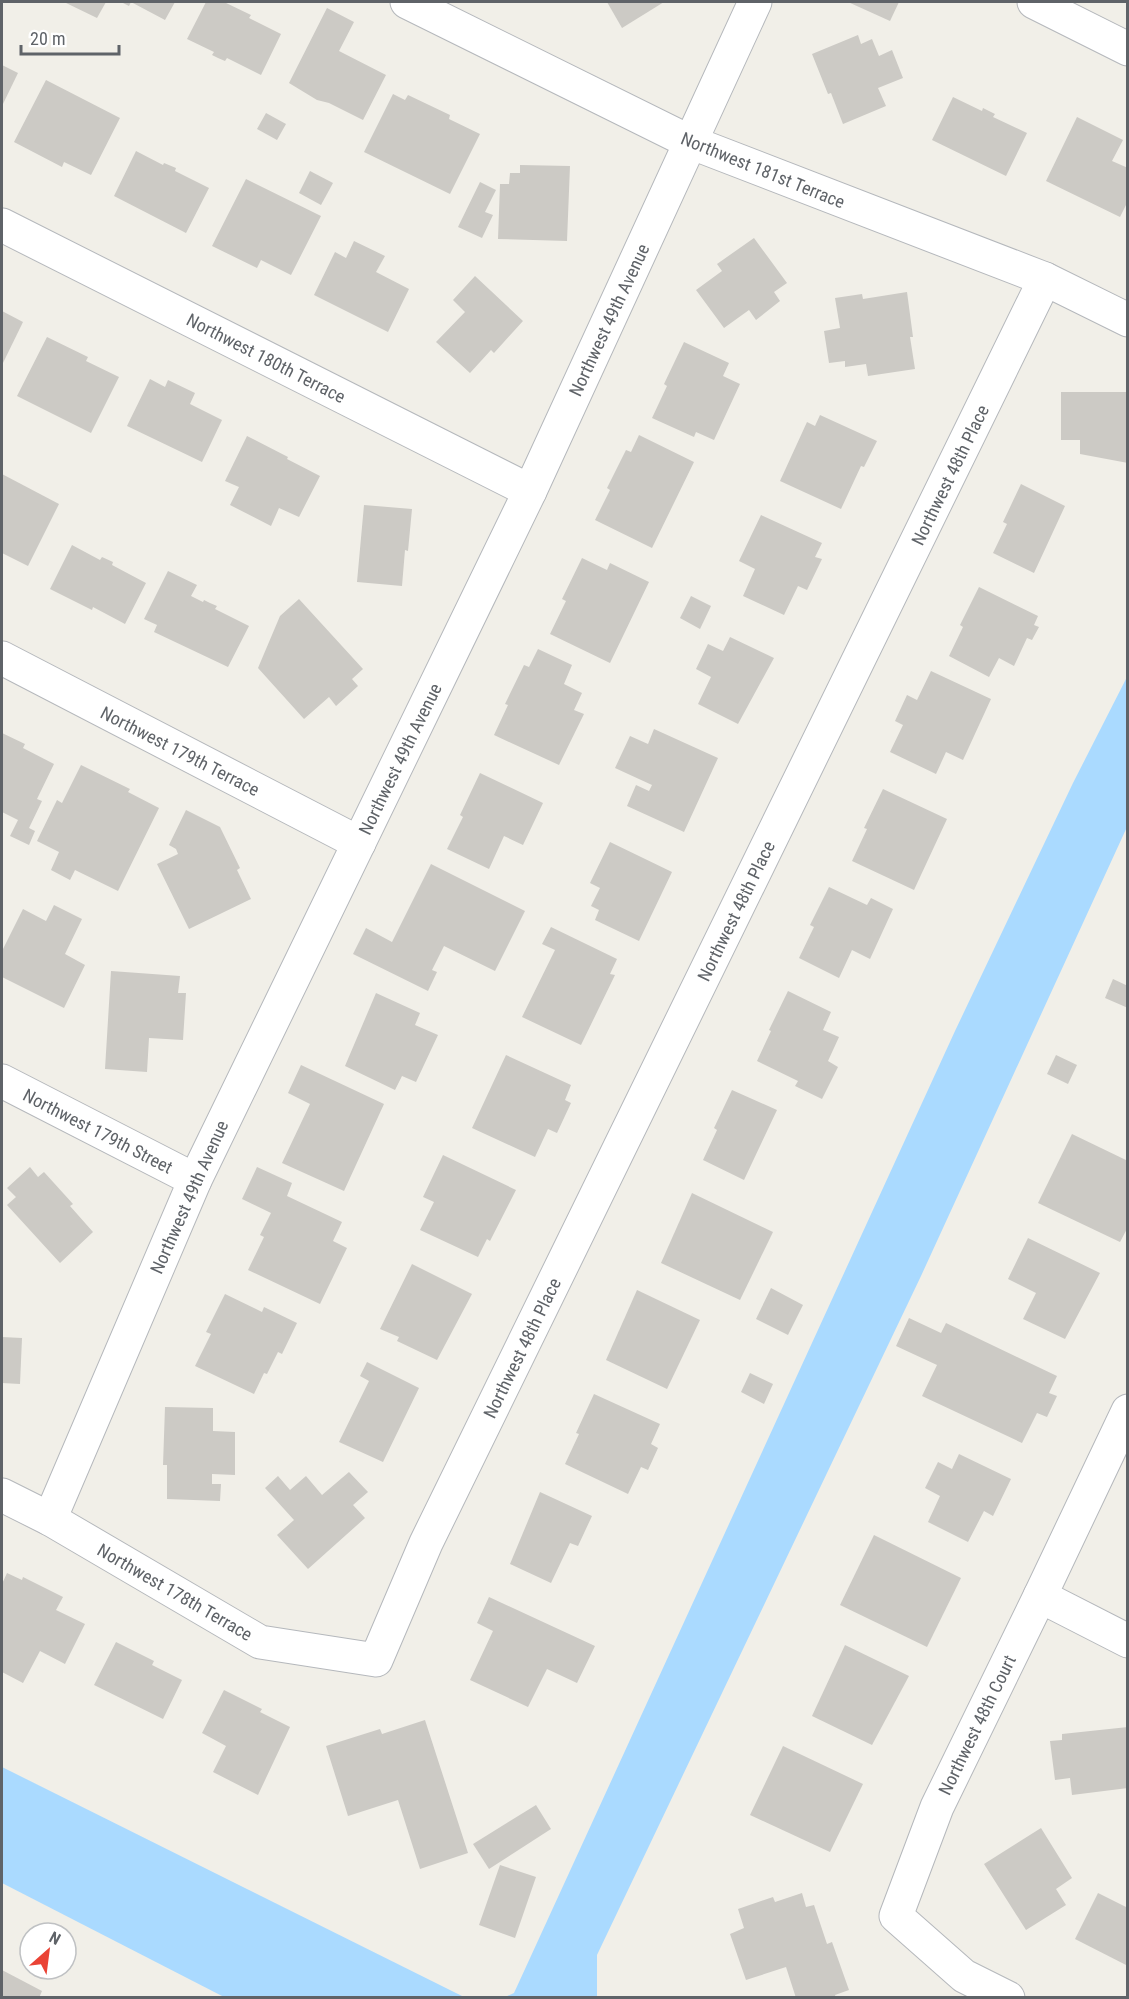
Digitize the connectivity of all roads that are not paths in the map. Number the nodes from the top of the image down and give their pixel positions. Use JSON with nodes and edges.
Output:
{"nodes":[{"id":1,"x":407,"y":2,"type":"edge"},
{"id":2,"x":755,"y":2,"type":"edge"},
{"id":3,"x":1034,"y":2,"type":"edge"},
{"id":4,"x":1128,"y":49,"type":"edge"},
{"id":5,"x":690,"y":142,"type":"junction"},
{"id":6,"x":2,"y":225,"type":"edge"},
{"id":7,"x":1046,"y":279,"type":"junction"},
{"id":8,"x":1128,"y":320,"type":"edge"},
{"id":9,"x":530,"y":491,"type":"junction"},
{"id":10,"x":2,"y":658,"type":"edge"},
{"id":11,"x":359,"y":843,"type":"junction"},
{"id":12,"x":2,"y":1081,"type":"edge"},
{"id":13,"x":195,"y":1180,"type":"junction"},
{"id":14,"x":1128,"y":1411,"type":"edge"},
{"id":15,"x":2,"y":1495,"type":"edge"},
{"id":16,"x":50,"y":1519,"type":"junction"},
{"id":17,"x":426,"y":1543,"type":"joint"},
{"id":18,"x":1040,"y":1596,"type":"junction"},
{"id":19,"x":1128,"y":1641,"type":"edge"},
{"id":20,"x":1008,"y":1998,"type":"edge"}],
"edges":[{"from":1,"to":5,"type":"street","name":"Northwest 181st Terrace"},
{"from":2,"to":5,"type":"street","name":"Northwest 49th Avenue"},
{"from":3,"to":4,"type":"street"},
{"from":5,"to":7,"type":"street","name":"Northwest 181st Terrace"},
{"from":5,"to":9,"type":"street","name":"Northwest 49th Avenue"},
{"from":6,"to":9,"type":"street","name":"Northwest 180th Terrace"},
{"from":7,"to":8,"type":"street","name":"Northwest 181st Terrace"},
{"from":7,"to":17,"type":"street","name":"Northwest 48th Place"},
{"from":9,"to":11,"type":"street","name":"Northwest 49th Avenue"},
{"from":10,"to":11,"type":"street","name":"Northwest 179th Terrace"},
{"from":11,"to":13,"type":"street","name":"Northwest 49th Avenue"},
{"from":12,"to":13,"type":"street","name":"Northwest 179th Street"},
{"from":13,"to":16,"type":"street","name":"Northwest 49th Avenue"},
{"from":14,"to":18,"type":"street","name":"Northwest 48th Court"},
{"from":15,"to":16,"type":"street","name":"Northwest 178th Terrace"},
{"from":16,"to":17,"type":"street","name":"Northwest 178th Terrace"},
{"from":18,"to":19,"type":"street"},
{"from":18,"to":20,"type":"street","name":"Northwest 48th Court"}]}
